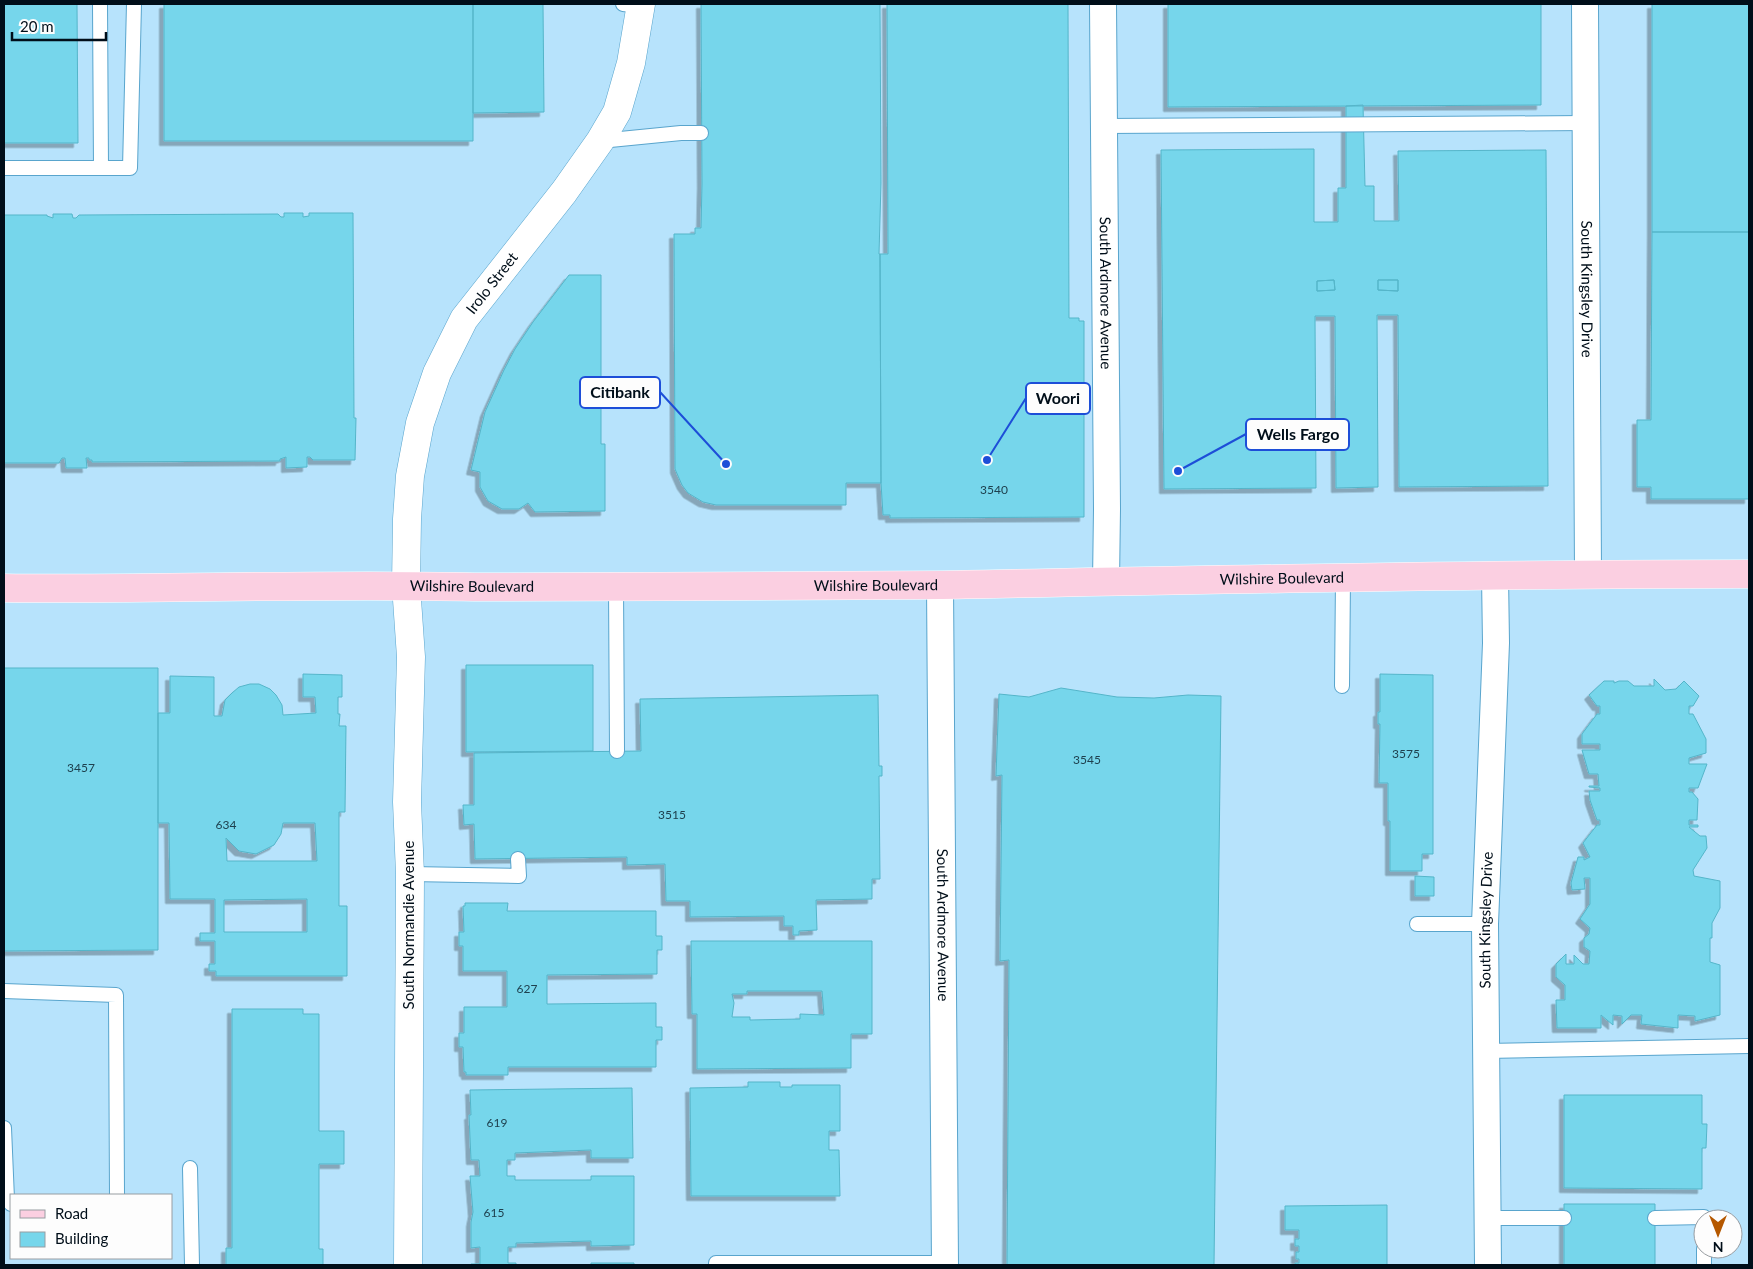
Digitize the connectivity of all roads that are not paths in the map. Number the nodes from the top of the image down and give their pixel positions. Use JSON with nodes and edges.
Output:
{"nodes":[{"id":1,"x":100,"y":4,"type":"edge"},
{"id":2,"x":134,"y":4,"type":"edge"},
{"id":3,"x":635,"y":4,"type":"edge"},
{"id":4,"x":1103,"y":4,"type":"edge"},
{"id":5,"x":1585,"y":4,"type":"edge"},
{"id":6,"x":1586,"y":123,"type":"junction"},
{"id":7,"x":1104,"y":126,"type":"junction"},
{"id":8,"x":701,"y":133,"type":"dead end"},
{"id":9,"x":600,"y":141,"type":"junction"},
{"id":10,"x":4,"y":168,"type":"edge"},
{"id":11,"x":102,"y":168,"type":"junction"},
{"id":12,"x":1588,"y":574,"type":"junction"},
{"id":13,"x":1749,"y":574,"type":"edge"},
{"id":14,"x":1495,"y":576,"type":"junction"},
{"id":15,"x":1343,"y":578,"type":"junction"},
{"id":16,"x":1106,"y":582,"type":"junction"},
{"id":17,"x":406,"y":585,"type":"junction"},
{"id":18,"x":940,"y":585,"type":"junction"},
{"id":19,"x":616,"y":586,"type":"junction"},
{"id":20,"x":4,"y":588,"type":"edge"},
{"id":21,"x":1342,"y":686,"type":"dead end"},
{"id":22,"x":617,"y":751,"type":"dead end"},
{"id":23,"x":518,"y":859,"type":"dead end"},
{"id":24,"x":410,"y":874,"type":"junction"},
{"id":25,"x":1417,"y":924,"type":"dead end"},
{"id":26,"x":1485,"y":924,"type":"junction"},
{"id":27,"x":4,"y":991,"type":"edge"},
{"id":28,"x":1749,"y":1046,"type":"edge"},
{"id":29,"x":1486,"y":1051,"type":"junction"},
{"id":30,"x":4,"y":1128,"type":"edge"},
{"id":31,"x":5,"y":1166,"type":"edge"},
{"id":32,"x":190,"y":1168,"type":"dead end"},
{"id":33,"x":117,"y":1194,"type":"edge"},
{"id":34,"x":10,"y":1203,"type":"edge"},
{"id":35,"x":1693,"y":1217,"type":"edge"},
{"id":36,"x":1488,"y":1218,"type":"junction"},
{"id":37,"x":1564,"y":1218,"type":"dead end"},
{"id":38,"x":1655,"y":1218,"type":"dead end"},
{"id":39,"x":945,"y":1264,"type":"edge"},
{"id":40,"x":192,"y":1265,"type":"edge"},
{"id":41,"x":408,"y":1265,"type":"edge"},
{"id":42,"x":716,"y":1265,"type":"edge"},
{"id":43,"x":1488,"y":1265,"type":"edge"}],
"edges":[{"from":1,"to":11,"type":"lane"},
{"from":2,"to":11,"type":"lane"},
{"from":3,"to":9,"type":"main road","name":"Irolo Street"},
{"from":4,"to":7,"type":"street","name":"South Ardmore Avenue"},
{"from":5,"to":6,"type":"street","name":"South Kingsley Drive"},
{"from":6,"to":7,"type":"lane"},
{"from":6,"to":12,"type":"street","name":"South Kingsley Drive"},
{"from":7,"to":16,"type":"street","name":"South Ardmore Avenue"},
{"from":8,"to":9,"type":"lane"},
{"from":9,"to":17,"type":"main road","name":"Irolo Street"},
{"from":10,"to":11,"type":"lane"},
{"from":12,"to":13,"type":"main road","name":"Wilshire Boulevard"},
{"from":12,"to":14,"type":"main road","name":"Wilshire Boulevard"},
{"from":14,"to":15,"type":"main road","name":"Wilshire Boulevard"},
{"from":14,"to":26,"type":"street","name":"South Kingsley Drive"},
{"from":15,"to":16,"type":"main road","name":"Wilshire Boulevard"},
{"from":15,"to":21,"type":"lane"},
{"from":16,"to":18,"type":"main road","name":"Wilshire Boulevard"},
{"from":17,"to":19,"type":"main road","name":"Wilshire Boulevard"},
{"from":17,"to":20,"type":"main road","name":"Wilshire Boulevard"},
{"from":17,"to":24,"type":"main road","name":"South Normandie Avenue"},
{"from":18,"to":19,"type":"main road","name":"Wilshire Boulevard"},
{"from":18,"to":39,"type":"street","name":"South Ardmore Avenue"},
{"from":19,"to":22,"type":"lane"},
{"from":23,"to":24,"type":"lane"},
{"from":24,"to":41,"type":"main road","name":"South Normandie Avenue"},
{"from":25,"to":26,"type":"lane"},
{"from":26,"to":29,"type":"street","name":"South Kingsley Drive"},
{"from":27,"to":33,"type":"lane"},
{"from":28,"to":29,"type":"lane"},
{"from":29,"to":36,"type":"street","name":"South Kingsley Drive"},
{"from":30,"to":31,"type":"lane"},
{"from":31,"to":34,"type":"lane"},
{"from":32,"to":40,"type":"lane"},
{"from":35,"to":38,"type":"lane"},
{"from":36,"to":37,"type":"lane"},
{"from":36,"to":43,"type":"street","name":"South Kingsley Drive"},
{"from":39,"to":42,"type":"lane"}]}
